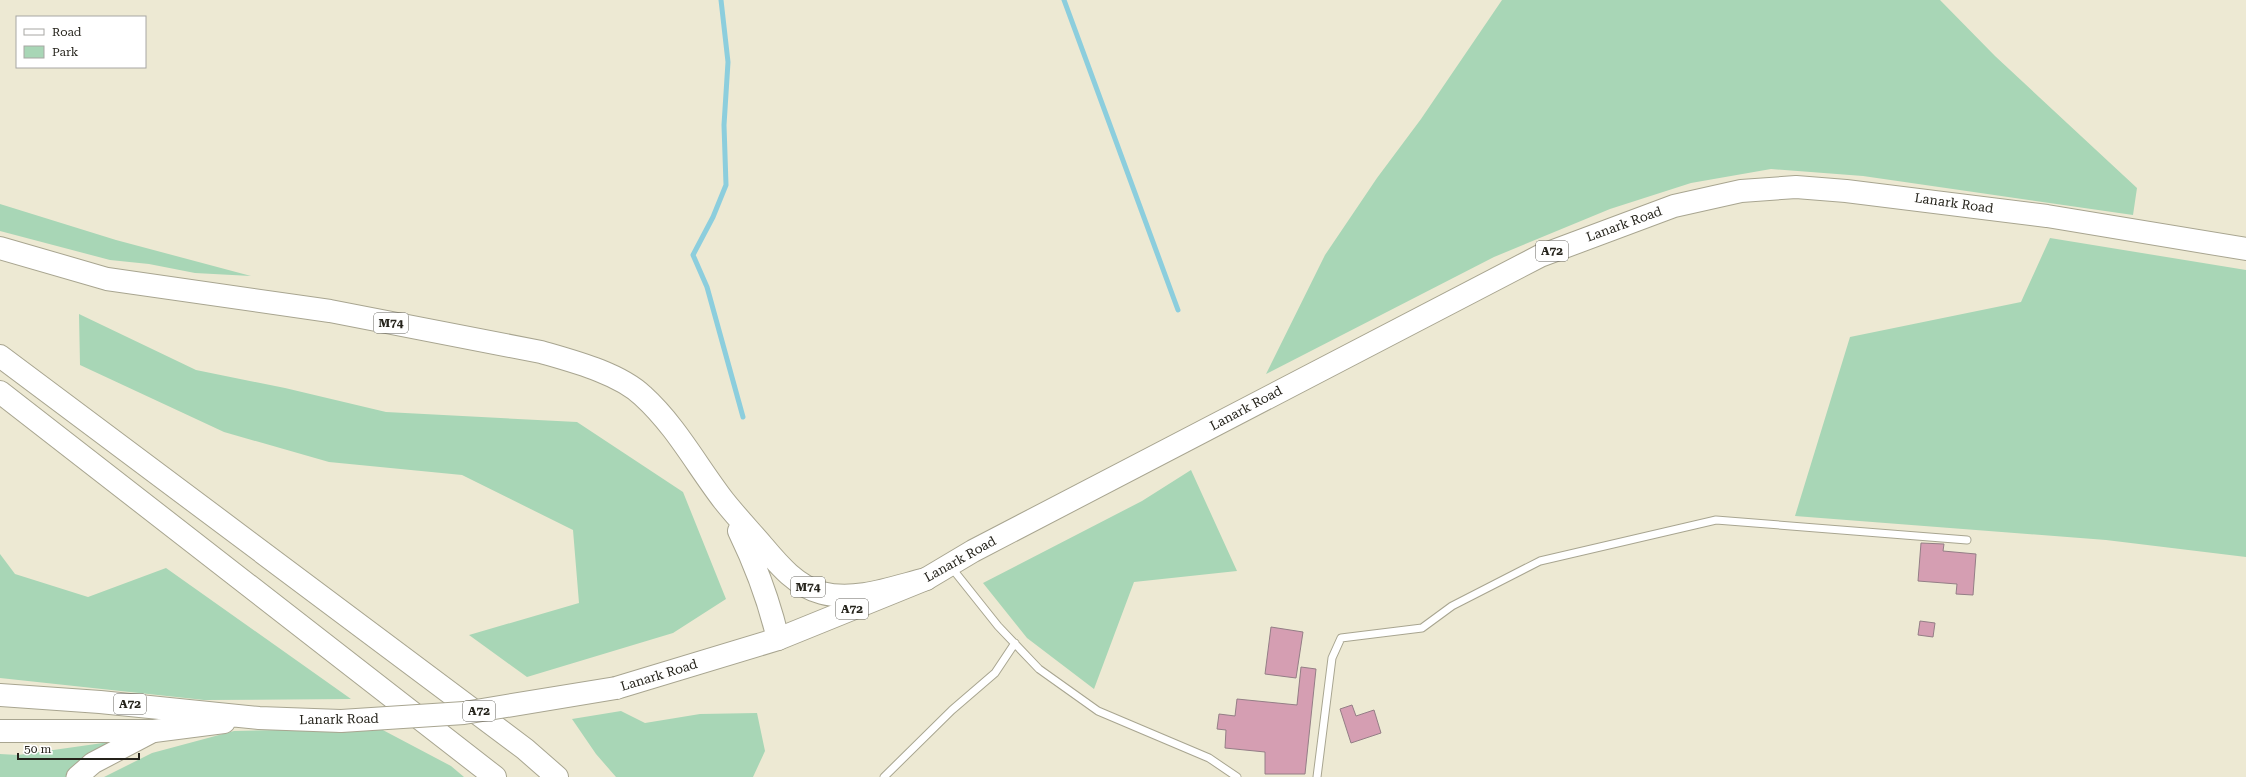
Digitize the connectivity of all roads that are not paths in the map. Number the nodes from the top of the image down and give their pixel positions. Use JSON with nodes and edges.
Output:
{"nodes":[{"id":1,"x":0,"y":248,"type":"edge"},
{"id":2,"x":2246,"y":249,"type":"edge"},
{"id":3,"x":0,"y":356,"type":"edge"},
{"id":4,"x":0,"y":392,"type":"edge"},
{"id":5,"x":724,"y":501,"type":"junction"},
{"id":6,"x":1967,"y":540,"type":"dead end"},
{"id":7,"x":950,"y":566,"type":"junction"},
{"id":8,"x":926,"y":579,"type":"junction"},
{"id":9,"x":778,"y":639,"type":"junction"},
{"id":10,"x":1015,"y":643,"type":"junction"},
{"id":11,"x":0,"y":696,"type":"edge"},
{"id":12,"x":259,"y":718,"type":"junction"},
{"id":13,"x":0,"y":722,"type":"edge"},
{"id":14,"x":0,"y":731,"type":"edge"},
{"id":15,"x":119,"y":731,"type":"junction"},
{"id":16,"x":154,"y":731,"type":"junction"},
{"id":17,"x":77,"y":777,"type":"edge"},
{"id":18,"x":495,"y":777,"type":"edge"},
{"id":19,"x":557,"y":777,"type":"edge"},
{"id":20,"x":884,"y":777,"type":"edge"},
{"id":21,"x":1237,"y":777,"type":"edge"},
{"id":22,"x":1316,"y":777,"type":"edge"}],
"edges":[{"from":1,"to":5,"type":"main road","number":"M74"},
{"from":2,"to":7,"type":"main road","name":"Lanark Road","number":"A72"},
{"from":3,"to":19,"type":"main road"},
{"from":4,"to":18,"type":"main road"},
{"from":5,"to":8,"type":"main road","number":"M74"},
{"from":5,"to":9,"type":"main road","number":"M74"},
{"from":6,"to":22,"type":"lane"},
{"from":7,"to":8,"type":"main road","name":"Lanark Road","number":"A72"},
{"from":7,"to":10,"type":"lane"},
{"from":8,"to":9,"type":"main road","name":"Lanark Road","number":"A72"},
{"from":9,"to":12,"type":"main road","name":"Lanark Road","number":"A72","bridge":true},
{"from":10,"to":20,"type":"lane"},
{"from":10,"to":21,"type":"lane"},
{"from":11,"to":12,"type":"main road","name":"Lanark Road","number":"A72"},
{"from":12,"to":16,"type":"main road","name":"Lanark Road","number":"A72"},
{"from":13,"to":15,"type":"main road","number":"A72"},
{"from":14,"to":15,"type":"main road","name":"Lanark Road","number":"A72"},
{"from":15,"to":16,"type":"main road","name":"Lanark Road","number":"A72"},
{"from":16,"to":17,"type":"street"}]}
